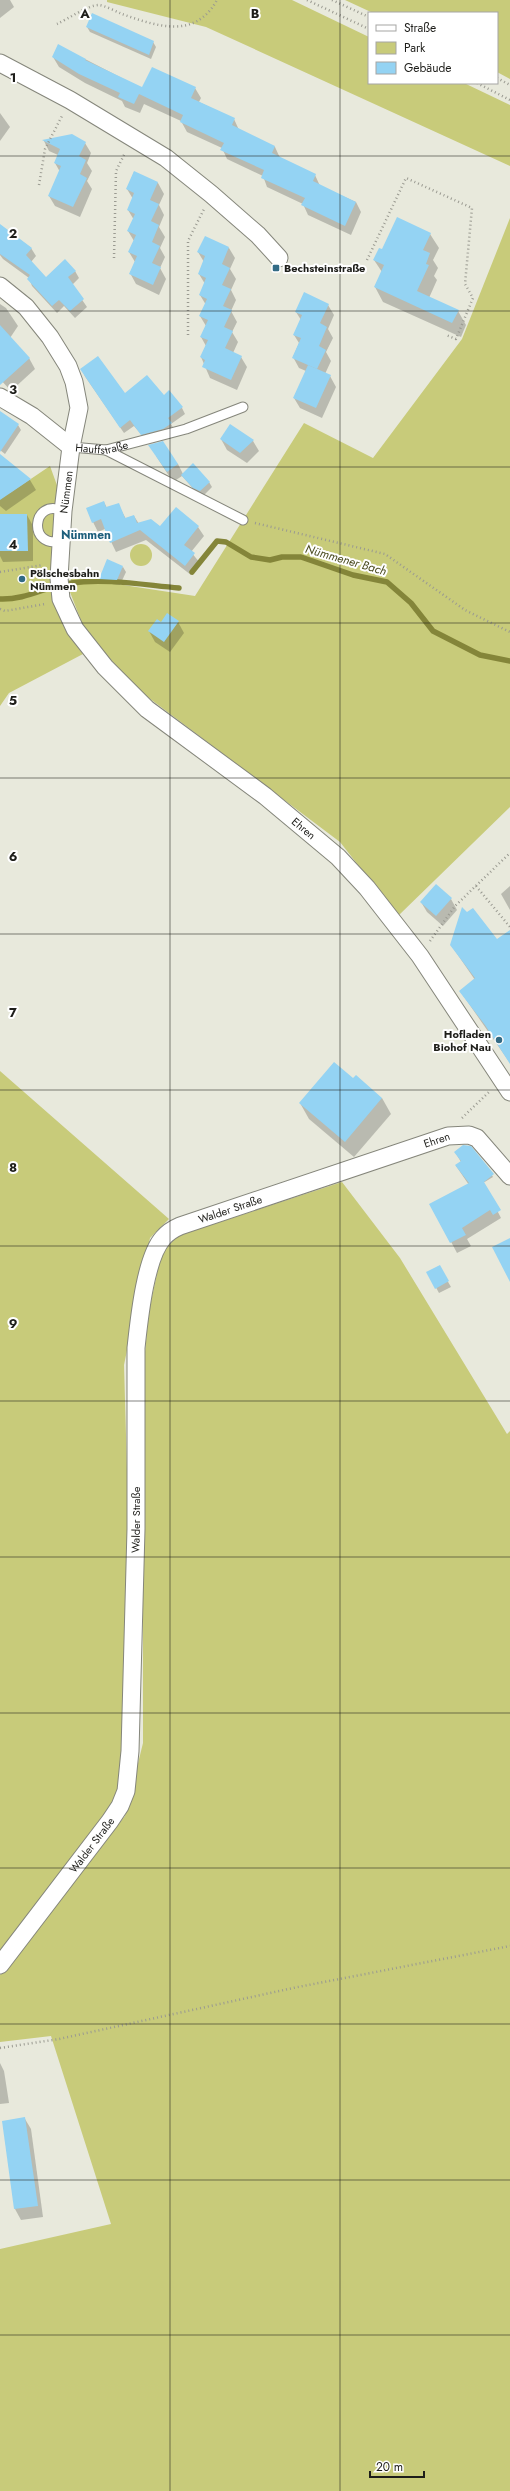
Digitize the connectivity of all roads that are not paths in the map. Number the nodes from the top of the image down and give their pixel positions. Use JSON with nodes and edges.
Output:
{"nodes":[{"id":1,"x":1,"y":63,"type":"edge"},
{"id":2,"x":279,"y":258,"type":"dead end"},
{"id":3,"x":0,"y":286,"type":"edge"},
{"id":4,"x":0,"y":397,"type":"edge"},
{"id":5,"x":244,"y":407,"type":"dead end"},
{"id":6,"x":72,"y":447,"type":"junction"},
{"id":7,"x":106,"y":450,"type":"junction"},
{"id":8,"x":64,"y":511,"type":"junction"},
{"id":9,"x":243,"y":520,"type":"road end"},
{"id":10,"x":61,"y":541,"type":"junction"},
{"id":11,"x":60,"y":584,"type":"joint"},
{"id":12,"x":506,"y":1086,"type":"edge"},
{"id":13,"x":351,"y":1169,"type":"joint"},
{"id":14,"x":510,"y":1176,"type":"edge"},
{"id":15,"x":0,"y":1965,"type":"edge"}],
"edges":[{"from":1,"to":2,"type":"street"},
{"from":3,"to":6,"type":"street","name":"Hauffstraße"},
{"from":4,"to":6,"type":"street"},
{"from":5,"to":7,"type":"lane","name":"Hauffstraße"},
{"from":6,"to":7,"type":"lane","name":"Hauffstraße"},
{"from":6,"to":8,"type":"street","name":"Nümmen"},
{"from":7,"to":9,"type":"lane"},
{"from":8,"to":10,"type":"street","name":"Nümmen"},
{"from":8,"to":10,"type":"lane"},
{"from":10,"to":11,"type":"street","name":"Nümmen"},
{"from":11,"to":12,"type":"street","name":"Ehren"},
{"from":13,"to":14,"type":"street","name":"Ehren"},
{"from":13,"to":15,"type":"street","name":"Walder Straße"}]}
